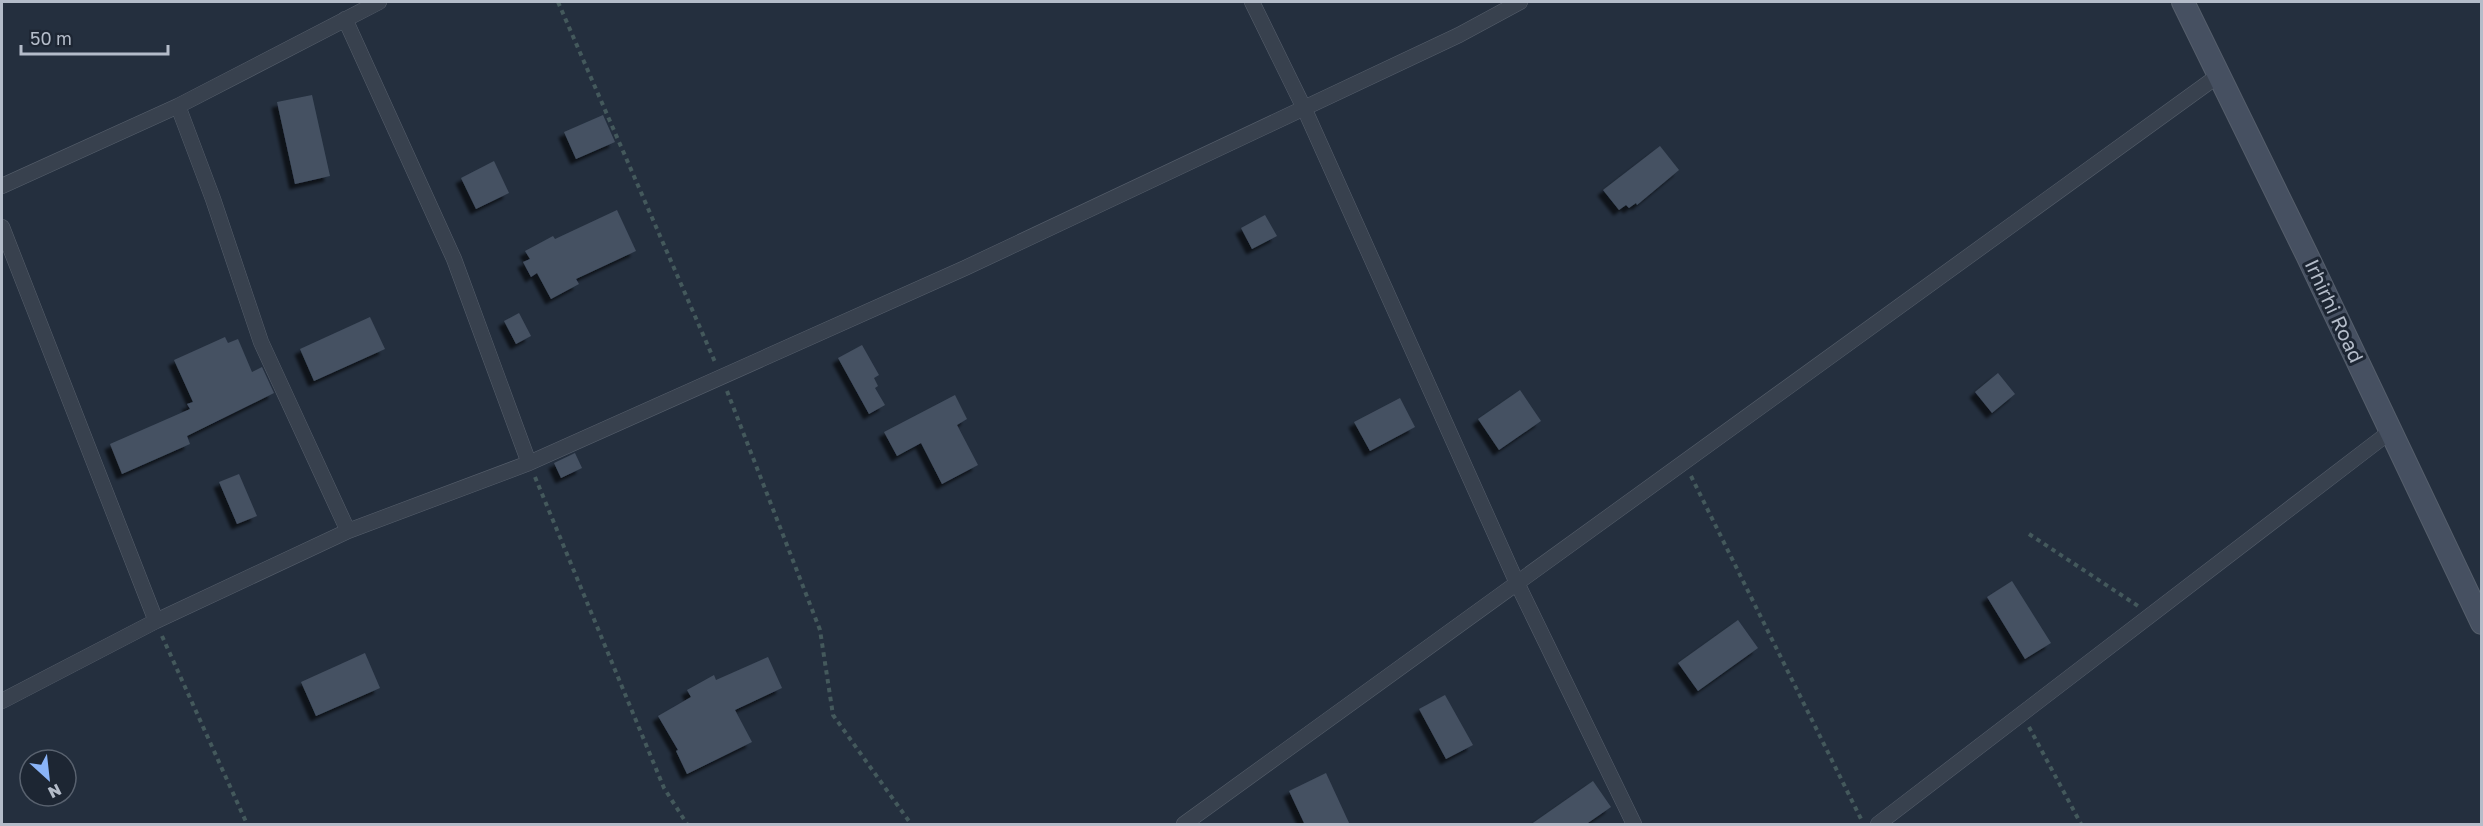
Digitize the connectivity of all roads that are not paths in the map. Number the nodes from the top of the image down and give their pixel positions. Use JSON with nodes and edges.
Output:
{"nodes":[{"id":1,"x":379,"y":2,"type":"edge"},
{"id":2,"x":1252,"y":2,"type":"edge"},
{"id":3,"x":1520,"y":2,"type":"edge"},
{"id":4,"x":2183,"y":2,"type":"edge"},
{"id":5,"x":345,"y":19,"type":"junction"},
{"id":6,"x":2220,"y":75,"type":"junction"},
{"id":7,"x":178,"y":106,"type":"junction"},
{"id":8,"x":1305,"y":108,"type":"junction"},
{"id":9,"x":2,"y":186,"type":"edge"},
{"id":10,"x":2,"y":227,"type":"edge"},
{"id":11,"x":2391,"y":431,"type":"junction"},
{"id":12,"x":529,"y":462,"type":"junction"},
{"id":13,"x":348,"y":531,"type":"junction"},
{"id":14,"x":1517,"y":584,"type":"junction"},
{"id":15,"x":156,"y":621,"type":"junction"},
{"id":16,"x":2481,"y":623,"type":"edge"},
{"id":17,"x":2,"y":701,"type":"edge"},
{"id":18,"x":1184,"y":825,"type":"edge"},
{"id":19,"x":1634,"y":825,"type":"edge"},
{"id":20,"x":1878,"y":825,"type":"edge"}],
"edges":[{"from":1,"to":5,"type":"street"},
{"from":2,"to":8,"type":"street"},
{"from":3,"to":8,"type":"street"},
{"from":4,"to":6,"type":"street","name":"Irhirhi Road"},
{"from":5,"to":7,"type":"street"},
{"from":5,"to":12,"type":"street"},
{"from":6,"to":11,"type":"street","name":"Irhirhi Road"},
{"from":6,"to":14,"type":"street"},
{"from":7,"to":9,"type":"street"},
{"from":7,"to":13,"type":"street"},
{"from":8,"to":12,"type":"street"},
{"from":8,"to":14,"type":"street"},
{"from":10,"to":15,"type":"street"},
{"from":11,"to":16,"type":"street","name":"Irhirhi Road"},
{"from":11,"to":20,"type":"street"},
{"from":12,"to":13,"type":"street"},
{"from":13,"to":15,"type":"street"},
{"from":14,"to":18,"type":"street"},
{"from":14,"to":19,"type":"street"},
{"from":15,"to":17,"type":"street"}]}
